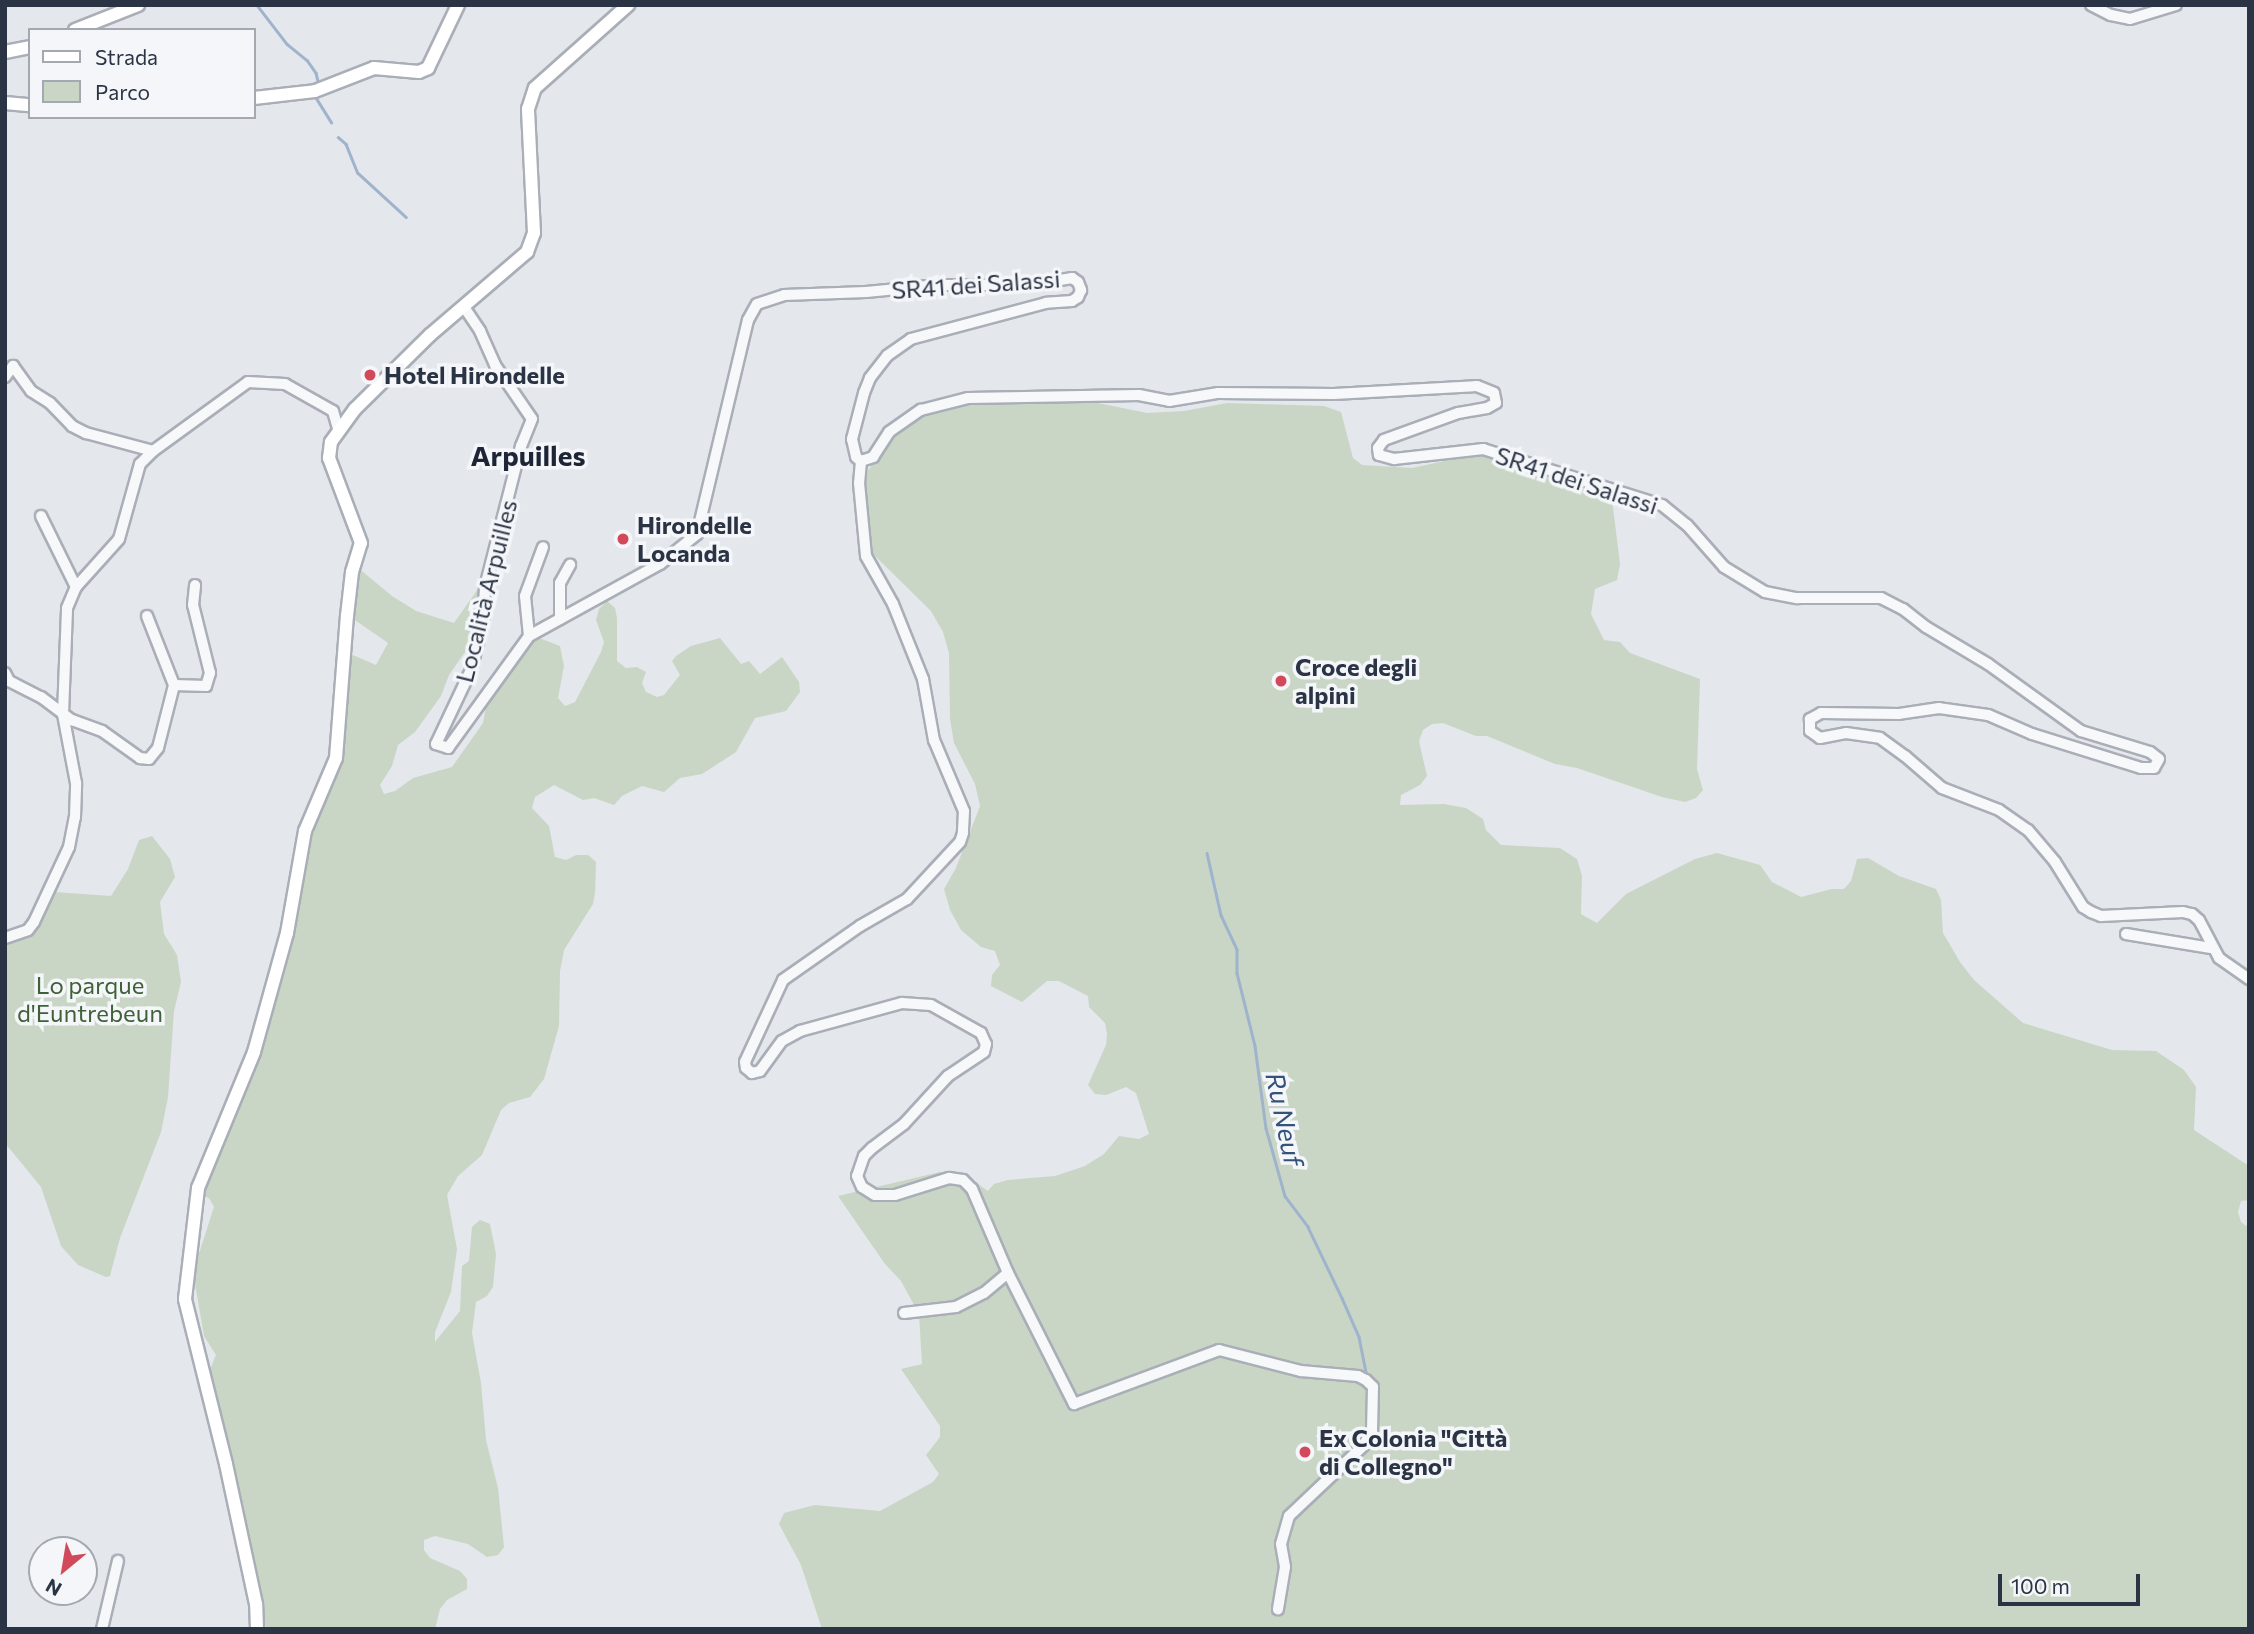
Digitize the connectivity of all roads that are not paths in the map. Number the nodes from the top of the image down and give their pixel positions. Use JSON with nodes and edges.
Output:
{"nodes":[{"id":1,"x":138,"y":5,"type":"edge"},
{"id":2,"x":458,"y":5,"type":"edge"},
{"id":3,"x":628,"y":5,"type":"edge"},
{"id":4,"x":2091,"y":5,"type":"edge"},
{"id":5,"x":2176,"y":5,"type":"edge"},
{"id":6,"x":80,"y":28,"type":"edge"},
{"id":7,"x":28,"y":48,"type":"edge"},
{"id":8,"x":5,"y":52,"type":"edge"},
{"id":9,"x":256,"y":98,"type":"edge"},
{"id":10,"x":5,"y":103,"type":"edge"},
{"id":11,"x":28,"y":105,"type":"edge"},
{"id":12,"x":464,"y":307,"type":"junction"},
{"id":13,"x":5,"y":377,"type":"edge"},
{"id":14,"x":338,"y":429,"type":"junction"},
{"id":15,"x":153,"y":451,"type":"junction"},
{"id":16,"x":861,"y":460,"type":"junction"},
{"id":17,"x":41,"y":516,"type":"dead end"},
{"id":18,"x":685,"y":544,"type":"joint"},
{"id":19,"x":543,"y":547,"type":"dead end"},
{"id":20,"x":570,"y":565,"type":"dead end"},
{"id":21,"x":195,"y":585,"type":"dead end"},
{"id":22,"x":76,"y":587,"type":"junction"},
{"id":23,"x":147,"y":616,"type":"dead end"},
{"id":24,"x":561,"y":619,"type":"junction"},
{"id":25,"x":529,"y":636,"type":"junction"},
{"id":26,"x":5,"y":673,"type":"edge"},
{"id":27,"x":174,"y":685,"type":"junction"},
{"id":28,"x":63,"y":714,"type":"junction"},
{"id":29,"x":2126,"y":934,"type":"dead end"},
{"id":30,"x":5,"y":938,"type":"edge"},
{"id":31,"x":2211,"y":948,"type":"junction"},
{"id":32,"x":2249,"y":979,"type":"edge"},
{"id":33,"x":1008,"y":1273,"type":"junction"},
{"id":34,"x":904,"y":1313,"type":"dead end"},
{"id":35,"x":118,"y":1561,"type":"dead end"},
{"id":36,"x":1278,"y":1609,"type":"dead end"},
{"id":37,"x":102,"y":1629,"type":"edge"},
{"id":38,"x":258,"y":1629,"type":"edge"}],
"edges":[{"from":1,"to":6,"type":"main road"},
{"from":2,"to":9,"type":"main road"},
{"from":3,"to":12,"type":"main road"},
{"from":4,"to":5,"type":"street"},
{"from":7,"to":8,"type":"main road"},
{"from":10,"to":11,"type":"main road"},
{"from":12,"to":14,"type":"main road"},
{"from":12,"to":25,"type":"street","name":"Località Arpuilles"},
{"from":13,"to":15,"type":"street"},
{"from":14,"to":15,"type":"street"},
{"from":14,"to":38,"type":"main road"},
{"from":15,"to":22,"type":"street"},
{"from":16,"to":18,"type":"street","name":"SR41 dei Salassi"},
{"from":16,"to":31,"type":"street","name":"SR41 dei Salassi"},
{"from":16,"to":33,"type":"street"},
{"from":17,"to":22,"type":"street"},
{"from":18,"to":24,"type":"street","name":"Località Arpuilles"},
{"from":19,"to":25,"type":"street"},
{"from":20,"to":24,"type":"street"},
{"from":21,"to":27,"type":"street"},
{"from":22,"to":28,"type":"street"},
{"from":23,"to":27,"type":"street"},
{"from":24,"to":25,"type":"street","name":"Località Arpuilles"},
{"from":26,"to":28,"type":"street"},
{"from":27,"to":28,"type":"street"},
{"from":28,"to":30,"type":"street"},
{"from":29,"to":31,"type":"street"},
{"from":31,"to":32,"type":"street","name":"SR41 dei Salassi"},
{"from":33,"to":34,"type":"street"},
{"from":33,"to":36,"type":"street"},
{"from":35,"to":37,"type":"street"}]}
